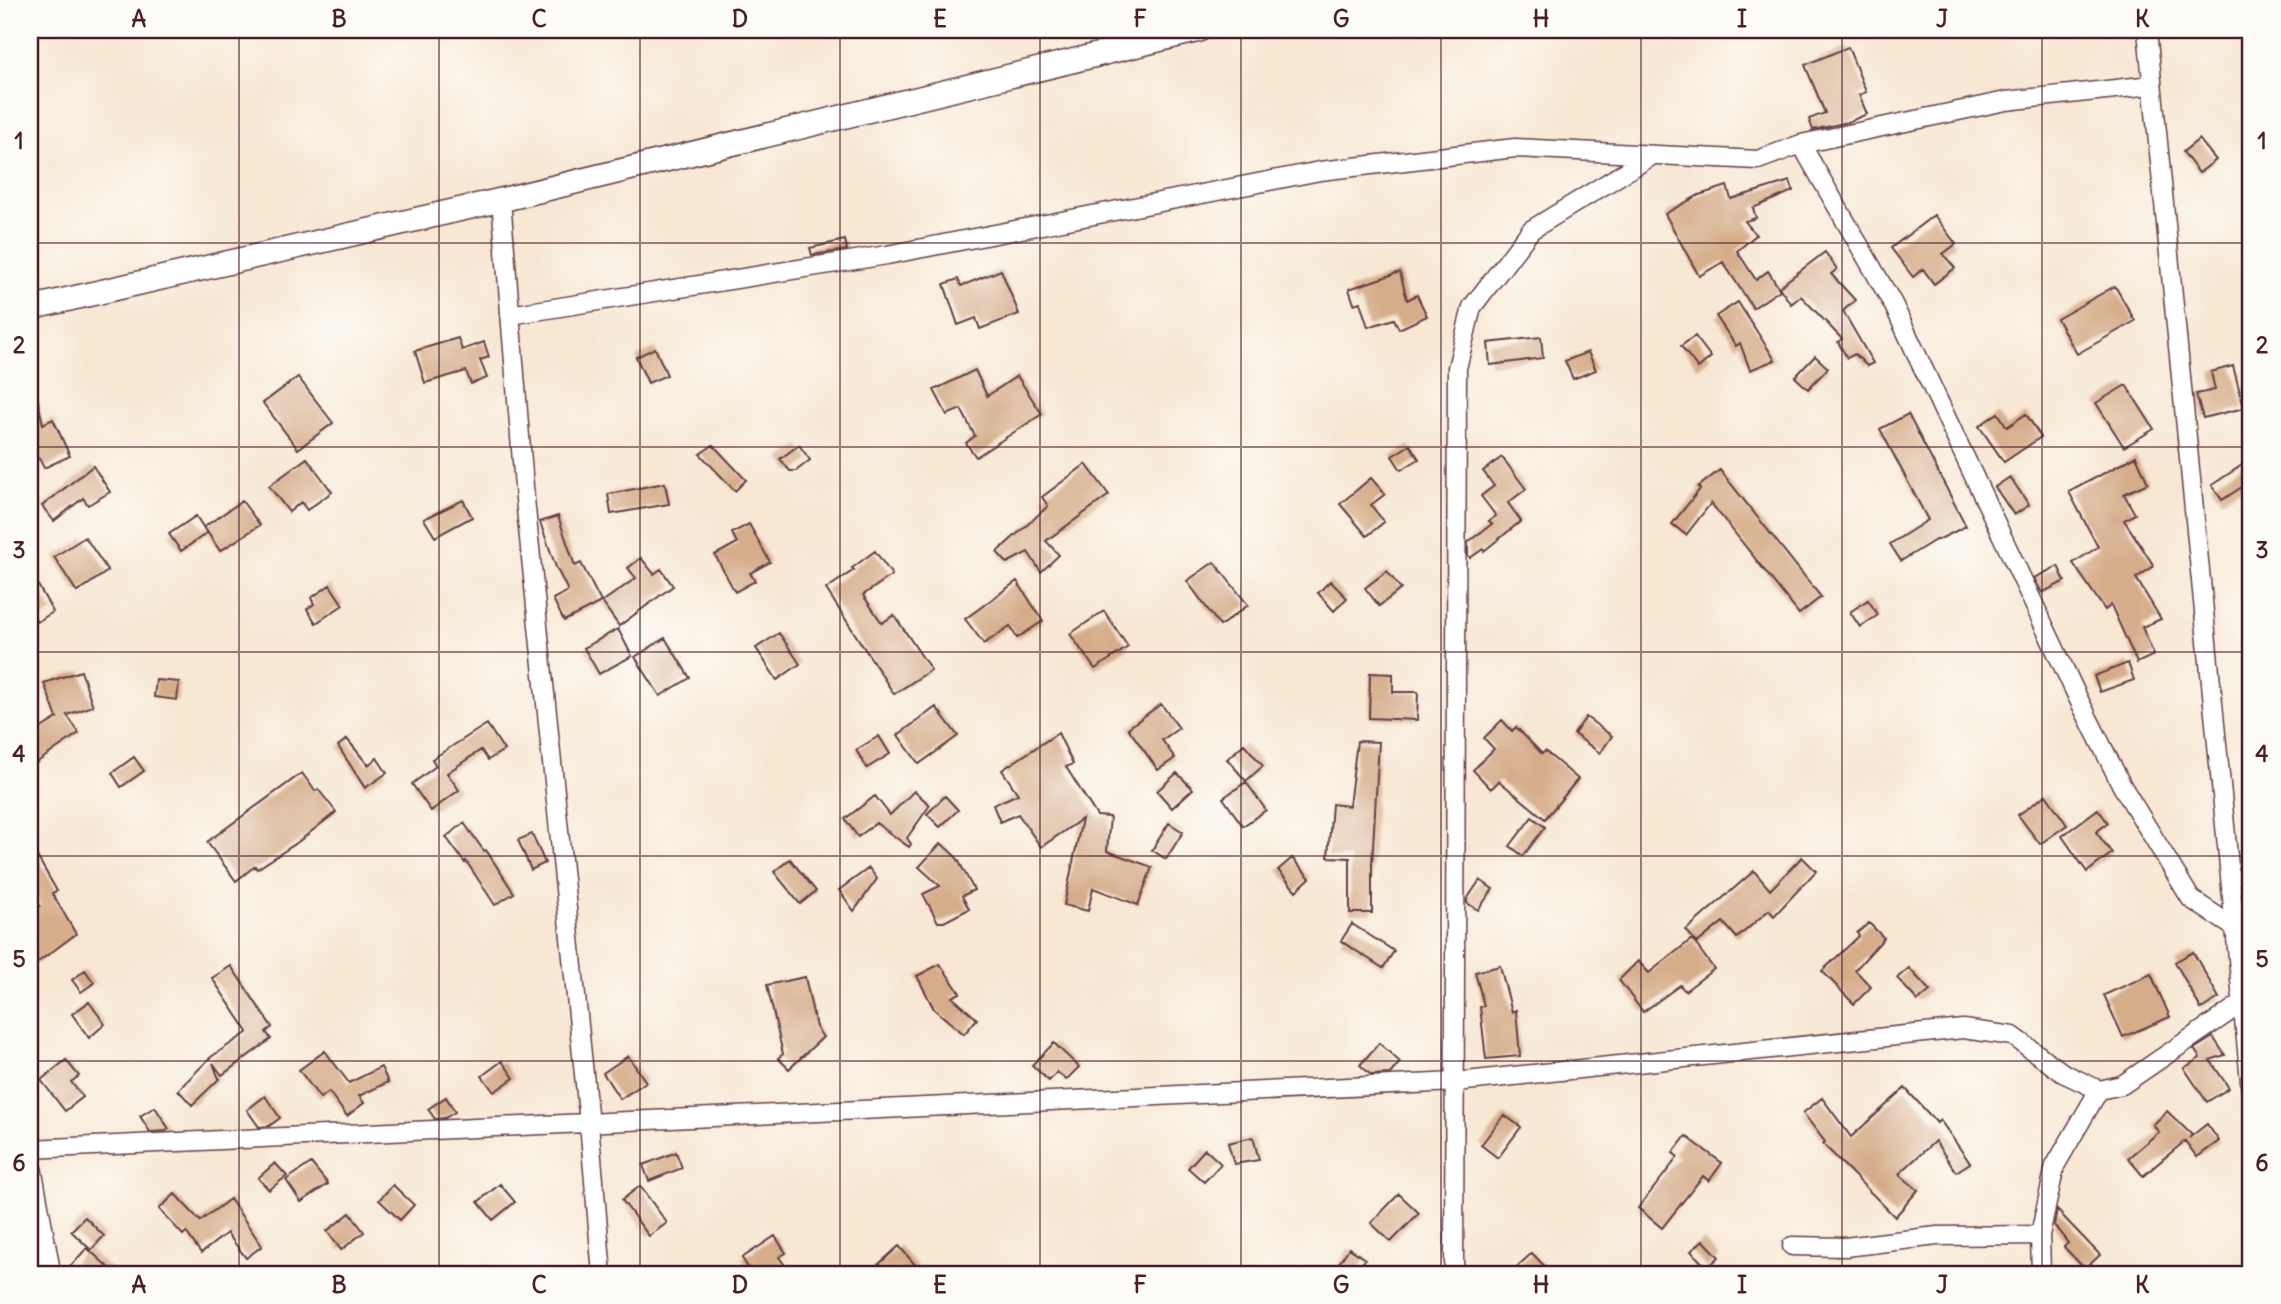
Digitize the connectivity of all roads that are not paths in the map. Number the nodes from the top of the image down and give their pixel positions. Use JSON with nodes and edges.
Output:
{"nodes":[{"id":1,"x":1199,"y":30,"type":"edge"},
{"id":2,"x":2147,"y":30,"type":"edge"},
{"id":3,"x":2152,"y":85,"type":"junction"},
{"id":4,"x":1801,"y":144,"type":"junction"},
{"id":5,"x":1653,"y":155,"type":"junction"},
{"id":6,"x":501,"y":200,"type":"junction"},
{"id":7,"x":30,"y":307,"type":"edge"},
{"id":8,"x":510,"y":314,"type":"junction"},
{"id":9,"x":2235,"y":928,"type":"junction"},
{"id":10,"x":2247,"y":1000,"type":"edge"},
{"id":11,"x":1456,"y":1082,"type":"junction"},
{"id":12,"x":2099,"y":1090,"type":"junction"},
{"id":13,"x":2251,"y":1091,"type":"edge"},
{"id":14,"x":589,"y":1123,"type":"junction"},
{"id":15,"x":30,"y":1149,"type":"edge"},
{"id":16,"x":30,"y":1170,"type":"edge"},
{"id":17,"x":2040,"y":1234,"type":"junction"},
{"id":18,"x":1792,"y":1246,"type":"dead end"},
{"id":19,"x":49,"y":1274,"type":"edge"},
{"id":20,"x":602,"y":1274,"type":"edge"},
{"id":21,"x":1454,"y":1274,"type":"edge"},
{"id":22,"x":2041,"y":1274,"type":"edge"}],
"edges":[{"from":1,"to":6,"type":"street"},
{"from":2,"to":3,"type":"street"},
{"from":3,"to":4,"type":"street"},
{"from":3,"to":9,"type":"street"},
{"from":4,"to":5,"type":"street"},
{"from":4,"to":9,"type":"street"},
{"from":5,"to":8,"type":"street"},
{"from":5,"to":11,"type":"street"},
{"from":6,"to":7,"type":"street"},
{"from":6,"to":8,"type":"street"},
{"from":8,"to":14,"type":"street"},
{"from":9,"to":10,"type":"street"},
{"from":10,"to":12,"type":"street"},
{"from":10,"to":13,"type":"street"},
{"from":11,"to":12,"type":"street"},
{"from":11,"to":14,"type":"street"},
{"from":11,"to":21,"type":"street"},
{"from":12,"to":17,"type":"street"},
{"from":14,"to":15,"type":"street"},
{"from":14,"to":20,"type":"street"},
{"from":16,"to":19,"type":"street"},
{"from":17,"to":18,"type":"street"},
{"from":17,"to":22,"type":"street"}]}
